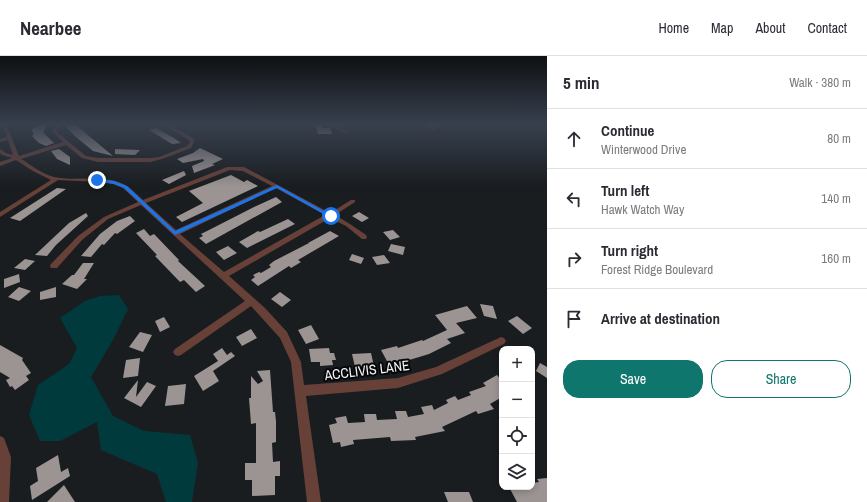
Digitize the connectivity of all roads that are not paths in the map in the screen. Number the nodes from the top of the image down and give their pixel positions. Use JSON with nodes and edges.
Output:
{"nodes":[{"id":1,"x":12,"y":145,"type":"edge"},
{"id":2,"x":60,"y":145,"type":"edge"},
{"id":3,"x":68,"y":145,"type":"edge"},
{"id":4,"x":190,"y":145,"type":"edge"},
{"id":5,"x":0,"y":150,"type":"edge"},
{"id":6,"x":16,"y":158,"type":"junction"},
{"id":7,"x":0,"y":164,"type":"edge"},
{"id":8,"x":56,"y":179,"type":"junction"},
{"id":9,"x":277,"y":186,"type":"junction"},
{"id":10,"x":353,"y":201,"type":"dead end"},
{"id":11,"x":142,"y":203,"type":"junction"},
{"id":12,"x":2,"y":213,"type":"edge"},
{"id":13,"x":331,"y":216,"type":"junction"},
{"id":14,"x":175,"y":233,"type":"junction"},
{"id":15,"x":364,"y":237,"type":"dead end"},
{"id":16,"x":54,"y":266,"type":"dead end"},
{"id":17,"x":223,"y":276,"type":"junction"},
{"id":18,"x":252,"y":301,"type":"junction"},
{"id":19,"x":501,"y":341,"type":"dead end"},
{"id":20,"x":178,"y":352,"type":"dead end"},
{"id":21,"x":300,"y":392,"type":"junction"},
{"id":22,"x":0,"y":442,"type":"edge"},
{"id":23,"x":2,"y":502,"type":"edge"},
{"id":24,"x":314,"y":502,"type":"edge"}],
"edges":[{"from":1,"to":6,"type":"street"},
{"from":2,"to":6,"type":"street"},
{"from":3,"to":4,"type":"street"},
{"from":5,"to":6,"type":"street"},
{"from":6,"to":7,"type":"street"},
{"from":6,"to":8,"type":"street"},
{"from":8,"to":11,"type":"street"},
{"from":8,"to":12,"type":"street"},
{"from":9,"to":11,"type":"street"},
{"from":9,"to":13,"type":"street"},
{"from":9,"to":14,"type":"street"},
{"from":10,"to":13,"type":"street"},
{"from":11,"to":14,"type":"street"},
{"from":11,"to":16,"type":"street"},
{"from":13,"to":15,"type":"street"},
{"from":13,"to":17,"type":"street"},
{"from":14,"to":17,"type":"street"},
{"from":17,"to":18,"type":"street"},
{"from":18,"to":20,"type":"street"},
{"from":18,"to":21,"type":"street"},
{"from":19,"to":21,"type":"street","name":"ACCLIVIS LANE"},
{"from":21,"to":24,"type":"street"},
{"from":22,"to":23,"type":"street"}]}
